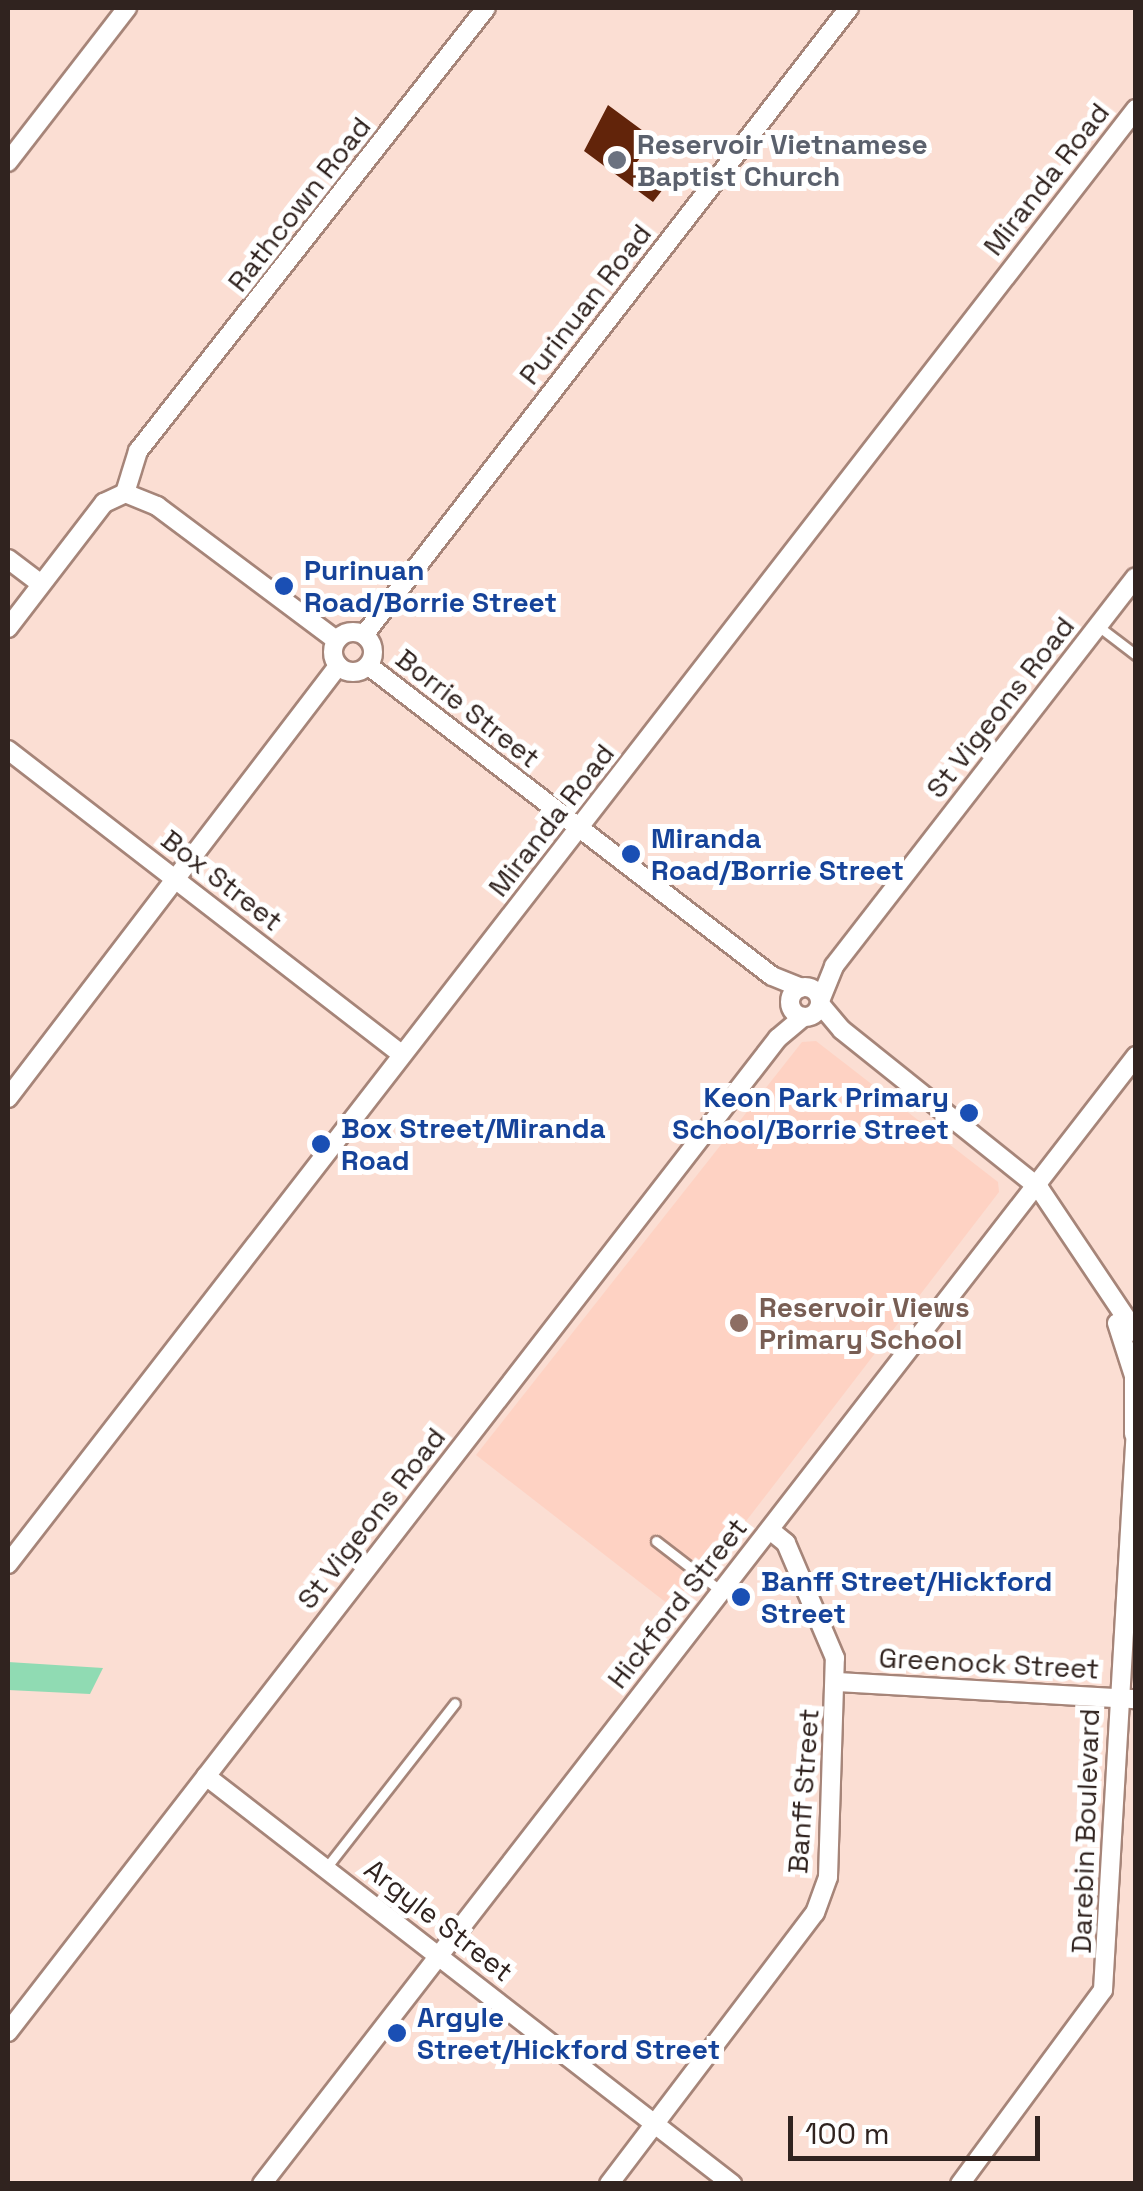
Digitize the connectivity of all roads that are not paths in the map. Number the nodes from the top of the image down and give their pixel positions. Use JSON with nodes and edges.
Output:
{"nodes":[{"id":1,"x":127,"y":8,"type":"edge"},
{"id":2,"x":486,"y":8,"type":"edge"},
{"id":3,"x":849,"y":8,"type":"edge"},
{"id":4,"x":1136,"y":109,"type":"edge"},
{"id":5,"x":8,"y":162,"type":"edge"},
{"id":6,"x":131,"y":494,"type":"junction"},
{"id":7,"x":8,"y":558,"type":"edge"},
{"id":8,"x":1136,"y":577,"type":"edge"},
{"id":9,"x":41,"y":584,"type":"junction"},
{"id":10,"x":1098,"y":626,"type":"junction"},
{"id":11,"x":8,"y":628,"type":"edge"},
{"id":12,"x":364,"y":635,"type":"junction"},
{"id":13,"x":336,"y":640,"type":"junction"},
{"id":14,"x":1136,"y":655,"type":"edge"},
{"id":15,"x":338,"y":666,"type":"junction"},
{"id":16,"x":368,"y":666,"type":"junction"},
{"id":17,"x":8,"y":750,"type":"edge"},
{"id":18,"x":580,"y":828,"type":"junction"},
{"id":19,"x":177,"y":879,"type":"junction"},
{"id":20,"x":806,"y":1003,"type":"junction"},
{"id":21,"x":402,"y":1055,"type":"junction"},
{"id":22,"x":1136,"y":1056,"type":"edge"},
{"id":23,"x":8,"y":1098,"type":"edge"},
{"id":24,"x":1038,"y":1188,"type":"junction"},
{"id":25,"x":1097,"y":1278,"type":"junction"},
{"id":26,"x":1136,"y":1333,"type":"edge"},
{"id":27,"x":1134,"y":1431,"type":"edge"},
{"id":28,"x":770,"y":1530,"type":"junction"},
{"id":29,"x":656,"y":1541,"type":"dead end"},
{"id":30,"x":8,"y":1564,"type":"edge"},
{"id":31,"x":721,"y":1591,"type":"junction"},
{"id":32,"x":838,"y":1682,"type":"junction"},
{"id":33,"x":1126,"y":1699,"type":"edge"},
{"id":34,"x":455,"y":1703,"type":"dead end"},
{"id":35,"x":206,"y":1776,"type":"junction"},
{"id":36,"x":326,"y":1868,"type":"junction"},
{"id":37,"x":439,"y":1954,"type":"junction"},
{"id":38,"x":8,"y":2032,"type":"edge"},
{"id":39,"x":655,"y":2124,"type":"junction"},
{"id":40,"x":262,"y":2184,"type":"edge"},
{"id":41,"x":608,"y":2184,"type":"edge"},
{"id":42,"x":732,"y":2184,"type":"edge"},
{"id":43,"x":960,"y":2184,"type":"edge"}],
"edges":[{"from":1,"to":5,"type":"street"},
{"from":2,"to":6,"type":"street","name":"Rathcown Road"},
{"from":3,"to":12,"type":"street","name":"Purinuan Road"},
{"from":4,"to":18,"type":"street","name":"Miranda Road"},
{"from":6,"to":9,"type":"street"},
{"from":6,"to":13,"type":"street"},
{"from":7,"to":9,"type":"street"},
{"from":8,"to":10,"type":"street","name":"St Vigeons Road"},
{"from":9,"to":11,"type":"street"},
{"from":10,"to":14,"type":"lane"},
{"from":10,"to":20,"type":"street","name":"St Vigeons Road"},
{"from":12,"to":13,"type":"street"},
{"from":12,"to":16,"type":"street"},
{"from":13,"to":15,"type":"street"},
{"from":15,"to":16,"type":"street"},
{"from":15,"to":19,"type":"street"},
{"from":16,"to":18,"type":"street","name":"Borrie Street"},
{"from":17,"to":19,"type":"street","name":"Box Street"},
{"from":18,"to":20,"type":"street","name":"Borrie Street"},
{"from":18,"to":21,"type":"street","name":"Miranda Road"},
{"from":19,"to":21,"type":"street","name":"Box Street"},
{"from":19,"to":23,"type":"street"},
{"from":20,"to":24,"type":"street","name":"Borrie Street"},
{"from":20,"to":35,"type":"street","name":"St Vigeons Road"},
{"from":21,"to":30,"type":"street","name":"Miranda Road"},
{"from":22,"to":24,"type":"street","name":"Hickford Street"},
{"from":24,"to":25,"type":"street","name":"Darebin Boulevard"},
{"from":24,"to":28,"type":"street","name":"Hickford Street"},
{"from":25,"to":26,"type":"street","name":"Darebin Boulevard"},
{"from":25,"to":27,"type":"street","name":"Darebin Boulevard"},
{"from":27,"to":33,"type":"street","name":"Darebin Boulevard"},
{"from":28,"to":31,"type":"street","name":"Hickford Street"},
{"from":28,"to":32,"type":"street","name":"Banff Street"},
{"from":29,"to":31,"type":"lane"},
{"from":31,"to":37,"type":"street","name":"Hickford Street"},
{"from":32,"to":33,"type":"street","name":"Greenock Street"},
{"from":32,"to":39,"type":"street","name":"Banff Street"},
{"from":33,"to":43,"type":"street","name":"Darebin Boulevard"},
{"from":34,"to":36,"type":"lane"},
{"from":35,"to":36,"type":"street","name":"Argyle Street"},
{"from":35,"to":38,"type":"street","name":"St Vigeons Road"},
{"from":36,"to":37,"type":"street","name":"Argyle Street"},
{"from":37,"to":39,"type":"street","name":"Argyle Street"},
{"from":37,"to":40,"type":"street","name":"Hickford Street"},
{"from":39,"to":41,"type":"street","name":"Banff Street"},
{"from":39,"to":42,"type":"street","name":"Argyle Street"}]}
